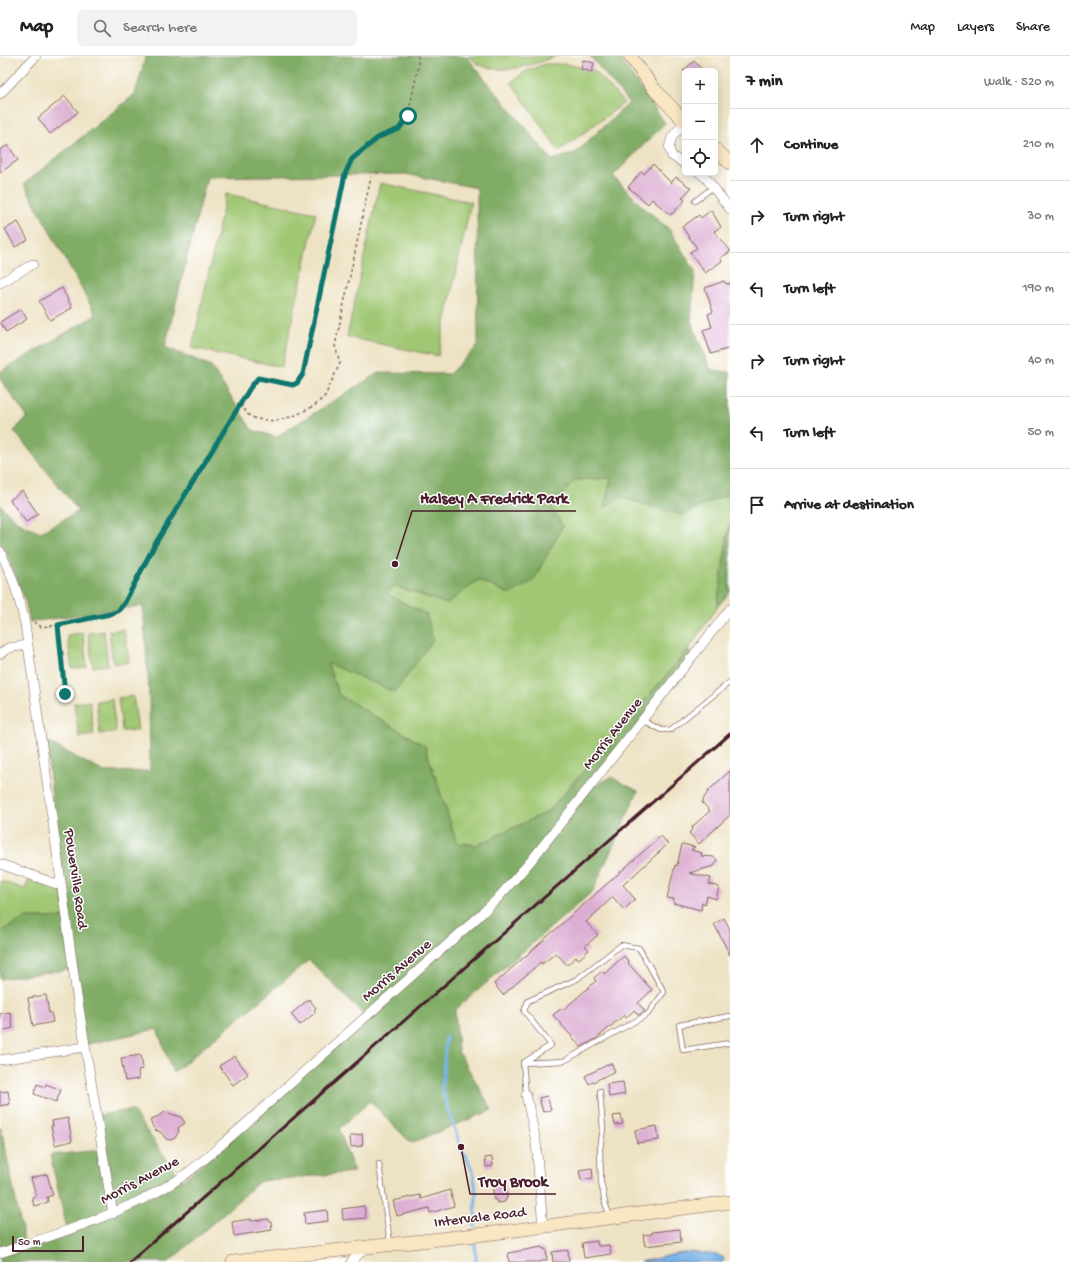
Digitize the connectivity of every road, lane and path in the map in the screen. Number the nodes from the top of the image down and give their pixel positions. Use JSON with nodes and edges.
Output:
{"nodes":[{"id":1,"x":36,"y":56,"type":"edge"},
{"id":2,"x":418,"y":56,"type":"edge"},
{"id":3,"x":630,"y":56,"type":"edge"},
{"id":4,"x":0,"y":94,"type":"edge"},
{"id":5,"x":682,"y":119,"type":"edge"},
{"id":6,"x":682,"y":125,"type":"edge"},
{"id":7,"x":718,"y":152,"type":"edge"},
{"id":8,"x":682,"y":162,"type":"edge"},
{"id":9,"x":730,"y":163,"type":"edge"},
{"id":10,"x":703,"y":176,"type":"edge"},
{"id":11,"x":371,"y":177,"type":"dead end"},
{"id":12,"x":713,"y":187,"type":"junction"},
{"id":13,"x":695,"y":201,"type":"dead end"},
{"id":14,"x":730,"y":208,"type":"edge"},
{"id":15,"x":33,"y":264,"type":"dead end"},
{"id":16,"x":0,"y":283,"type":"edge"},
{"id":17,"x":241,"y":404,"type":"junction"},
{"id":18,"x":0,"y":552,"type":"edge"},
{"id":19,"x":730,"y":609,"type":"edge"},
{"id":20,"x":30,"y":624,"type":"dead end"},
{"id":21,"x":58,"y":625,"type":"junction"},
{"id":22,"x":28,"y":645,"type":"junction"},
{"id":23,"x":0,"y":654,"type":"edge"},
{"id":24,"x":730,"y":682,"type":"edge"},
{"id":25,"x":65,"y":694,"type":"dead end"},
{"id":26,"x":642,"y":720,"type":"junction"},
{"id":27,"x":0,"y":864,"type":"edge"},
{"id":28,"x":62,"y":886,"type":"junction"},
{"id":29,"x":730,"y":1016,"type":"edge"},
{"id":30,"x":730,"y":1043,"type":"edge"},
{"id":31,"x":85,"y":1047,"type":"junction"},
{"id":32,"x":0,"y":1060,"type":"edge"},
{"id":33,"x":523,"y":1063,"type":"junction"},
{"id":34,"x":600,"y":1090,"type":"dead end"},
{"id":35,"x":526,"y":1094,"type":"joint"},
{"id":36,"x":379,"y":1164,"type":"dead end"},
{"id":37,"x":730,"y":1202,"type":"edge"},
{"id":38,"x":113,"y":1214,"type":"junction"},
{"id":39,"x":611,"y":1218,"type":"junction"},
{"id":40,"x":543,"y":1227,"type":"junction"},
{"id":41,"x":390,"y":1245,"type":"junction"},
{"id":42,"x":366,"y":1247,"type":"junction"},
{"id":43,"x":0,"y":1253,"type":"edge"},
{"id":44,"x":233,"y":1262,"type":"edge"},
{"id":45,"x":351,"y":1262,"type":"edge"}],
"edges":[{"from":1,"to":4,"type":"street"},
{"from":2,"to":17,"type":"path"},
{"from":3,"to":5,"type":"street"},
{"from":6,"to":8,"type":"street"},
{"from":7,"to":9,"type":"street"},
{"from":10,"to":12,"type":"street"},
{"from":11,"to":17,"type":"path"},
{"from":12,"to":13,"type":"lane"},
{"from":12,"to":14,"type":"street"},
{"from":15,"to":16,"type":"street"},
{"from":17,"to":21,"type":"path"},
{"from":18,"to":22,"type":"street","name":"Powerville Road"},
{"from":19,"to":26,"type":"street","name":"Morris Avenue"},
{"from":20,"to":21,"type":"path"},
{"from":21,"to":25,"type":"path"},
{"from":22,"to":23,"type":"street"},
{"from":22,"to":28,"type":"street","name":"Powerville Road"},
{"from":24,"to":26,"type":"lane"},
{"from":26,"to":38,"type":"street","name":"Morris Avenue"},
{"from":27,"to":28,"type":"street"},
{"from":28,"to":31,"type":"street","name":"Powerville Road"},
{"from":29,"to":30,"type":"lane"},
{"from":31,"to":32,"type":"street"},
{"from":31,"to":38,"type":"street","name":"Powerville Road"},
{"from":33,"to":33,"type":"lane"},
{"from":33,"to":35,"type":"lane"},
{"from":34,"to":39,"type":"lane"},
{"from":35,"to":40,"type":"street"},
{"from":36,"to":41,"type":"lane"},
{"from":37,"to":39,"type":"street","name":"Intervale Road"},
{"from":38,"to":43,"type":"street","name":"Morris Avenue"},
{"from":39,"to":40,"type":"street","name":"Intervale Road"},
{"from":40,"to":41,"type":"street","name":"Intervale Road"},
{"from":41,"to":42,"type":"street","name":"Intervale Road"},
{"from":42,"to":44,"type":"street","name":"Intervale Road"},
{"from":42,"to":45,"type":"street"}]}
